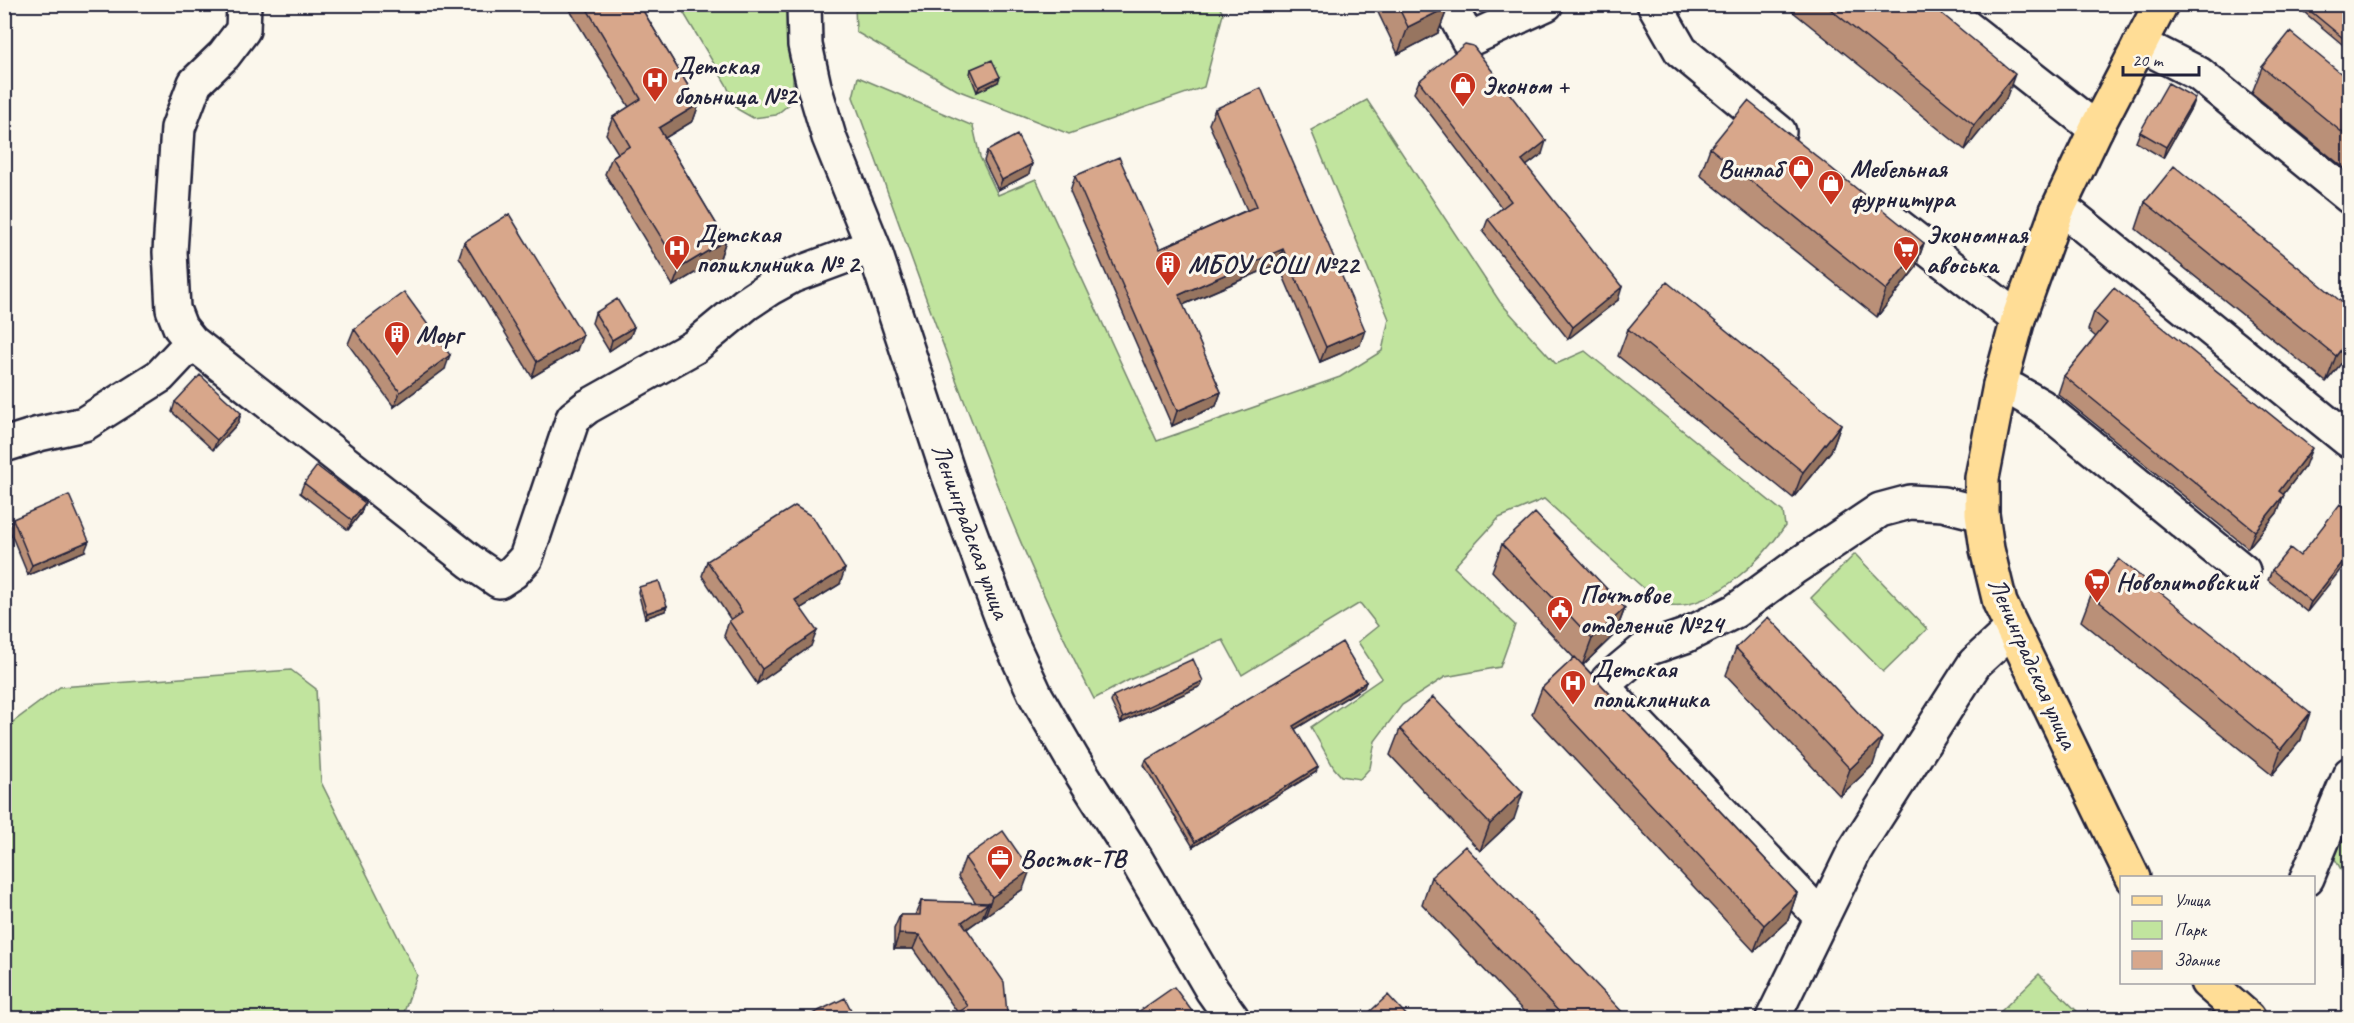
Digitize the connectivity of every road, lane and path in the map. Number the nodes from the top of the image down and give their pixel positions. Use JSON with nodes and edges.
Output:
{"nodes":[{"id":1,"x":243,"y":4,"type":"edge"},
{"id":2,"x":804,"y":4,"type":"edge"},
{"id":3,"x":1449,"y":4,"type":"edge"},
{"id":4,"x":1546,"y":4,"type":"edge"},
{"id":5,"x":1654,"y":4,"type":"edge"},
{"id":6,"x":1937,"y":4,"type":"edge"},
{"id":7,"x":2161,"y":4,"type":"edge"},
{"id":8,"x":2140,"y":45,"type":"junction"},
{"id":9,"x":2096,"y":129,"type":"junction"},
{"id":10,"x":1801,"y":149,"type":"edge"},
{"id":11,"x":2349,"y":197,"type":"edge"},
{"id":12,"x":1864,"y":199,"type":"edge"},
{"id":13,"x":2057,"y":211,"type":"junction"},
{"id":14,"x":873,"y":246,"type":"junction"},
{"id":15,"x":2018,"y":319,"type":"junction"},
{"id":16,"x":192,"y":342,"type":"junction"},
{"id":17,"x":2000,"y":385,"type":"junction"},
{"id":18,"x":2348,"y":440,"type":"dead end"},
{"id":19,"x":4,"y":445,"type":"edge"},
{"id":20,"x":1982,"y":514,"type":"junction"},
{"id":21,"x":2244,"y":571,"type":"dead end"},
{"id":22,"x":2012,"y":629,"type":"junction"},
{"id":23,"x":2349,"y":774,"type":"edge"},
{"id":24,"x":2132,"y":876,"type":"edge"},
{"id":25,"x":2308,"y":876,"type":"edge"},
{"id":26,"x":1822,"y":918,"type":"junction"},
{"id":27,"x":2211,"y":984,"type":"edge"},
{"id":28,"x":1232,"y":1018,"type":"edge"},
{"id":29,"x":1773,"y":1018,"type":"edge"},
{"id":30,"x":2248,"y":1018,"type":"edge"}],
"edges":[{"from":1,"to":16,"type":"street"},
{"from":2,"to":14,"type":"street","name":"Ленинградская улица"},
{"from":3,"to":4,"type":"street"},
{"from":5,"to":10,"type":"street"},
{"from":6,"to":9,"type":"street"},
{"from":7,"to":8,"type":"main road","name":"Ленинградская улица"},
{"from":8,"to":9,"type":"main road","name":"Ленинградская улица"},
{"from":8,"to":11,"type":"street"},
{"from":9,"to":13,"type":"main road","name":"Ленинградская улица"},
{"from":12,"to":15,"type":"street"},
{"from":13,"to":15,"type":"main road","name":"Ленинградская улица"},
{"from":13,"to":18,"type":"street"},
{"from":14,"to":16,"type":"street"},
{"from":14,"to":28,"type":"street","name":"Ленинградская улица"},
{"from":15,"to":17,"type":"main road","name":"Ленинградская улица"},
{"from":16,"to":19,"type":"street"},
{"from":17,"to":20,"type":"main road","name":"Ленинградская улица"},
{"from":17,"to":21,"type":"street"},
{"from":20,"to":22,"type":"main road","name":"Ленинградская улица"},
{"from":20,"to":26,"type":"street"},
{"from":22,"to":24,"type":"main road","name":"Ленинградская улица"},
{"from":22,"to":26,"type":"street"},
{"from":23,"to":25,"type":"street"},
{"from":26,"to":29,"type":"street"},
{"from":27,"to":30,"type":"main road"}]}
